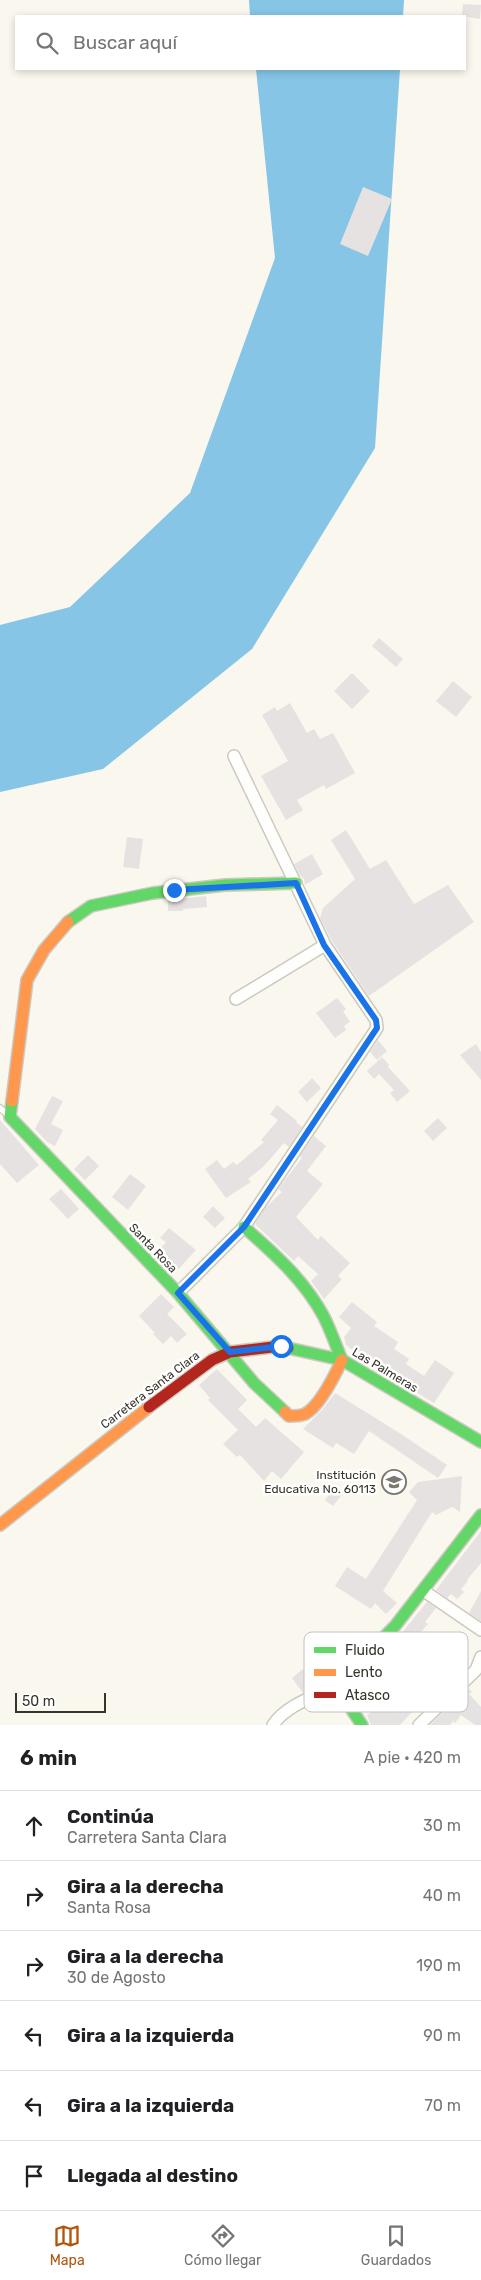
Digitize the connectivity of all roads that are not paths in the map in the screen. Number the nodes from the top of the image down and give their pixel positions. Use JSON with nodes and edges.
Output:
{"nodes":[{"id":1,"x":234,"y":756,"type":"dead end"},
{"id":2,"x":296,"y":883,"type":"junction"},
{"id":3,"x":324,"y":945,"type":"junction"},
{"id":4,"x":236,"y":999,"type":"dead end"},
{"id":5,"x":0,"y":1108,"type":"edge"},
{"id":6,"x":10,"y":1117,"type":"junction"},
{"id":7,"x":244,"y":1227,"type":"junction"},
{"id":8,"x":178,"y":1293,"type":"junction"},
{"id":9,"x":230,"y":1352,"type":"junction"},
{"id":10,"x":342,"y":1360,"type":"junction"},
{"id":11,"x":481,"y":1442,"type":"edge"},
{"id":12,"x":481,"y":1515,"type":"edge"},
{"id":13,"x":0,"y":1525,"type":"edge"},
{"id":14,"x":424,"y":1591,"type":"junction"},
{"id":15,"x":481,"y":1630,"type":"edge"},
{"id":16,"x":388,"y":1632,"type":"edge"},
{"id":17,"x":481,"y":1657,"type":"edge"},
{"id":18,"x":479,"y":1674,"type":"edge"},
{"id":19,"x":468,"y":1683,"type":"edge"},
{"id":20,"x":304,"y":1702,"type":"edge"},
{"id":21,"x":353,"y":1712,"type":"edge"},
{"id":22,"x":434,"y":1712,"type":"edge"},
{"id":23,"x":273,"y":1725,"type":"edge"},
{"id":24,"x":362,"y":1725,"type":"edge"},
{"id":25,"x":419,"y":1725,"type":"edge"}],
"edges":[{"from":1,"to":2,"type":"street"},
{"from":2,"to":3,"type":"street"},
{"from":2,"to":6,"type":"street"},
{"from":3,"to":4,"type":"street"},
{"from":3,"to":7,"type":"street"},
{"from":5,"to":6,"type":"lane","name":"Santa Rosa"},
{"from":6,"to":8,"type":"street","name":"Santa Rosa"},
{"from":7,"to":8,"type":"street"},
{"from":7,"to":10,"type":"street","name":"Las Palmeras"},
{"from":8,"to":9,"type":"street","name":"Santa Rosa"},
{"from":9,"to":10,"type":"street","name":"Carretera Santa Clara"},
{"from":9,"to":10,"type":"street","name":"Santa Rosa"},
{"from":9,"to":13,"type":"street","name":"Carretera Santa Clara"},
{"from":10,"to":11,"type":"street","name":"Las Palmeras"},
{"from":12,"to":14,"type":"street"},
{"from":14,"to":15,"type":"street"},
{"from":14,"to":16,"type":"street"},
{"from":17,"to":18,"type":"street"},
{"from":18,"to":19,"type":"street"},
{"from":20,"to":23,"type":"street"},
{"from":21,"to":24,"type":"street"},
{"from":22,"to":25,"type":"street"}]}
